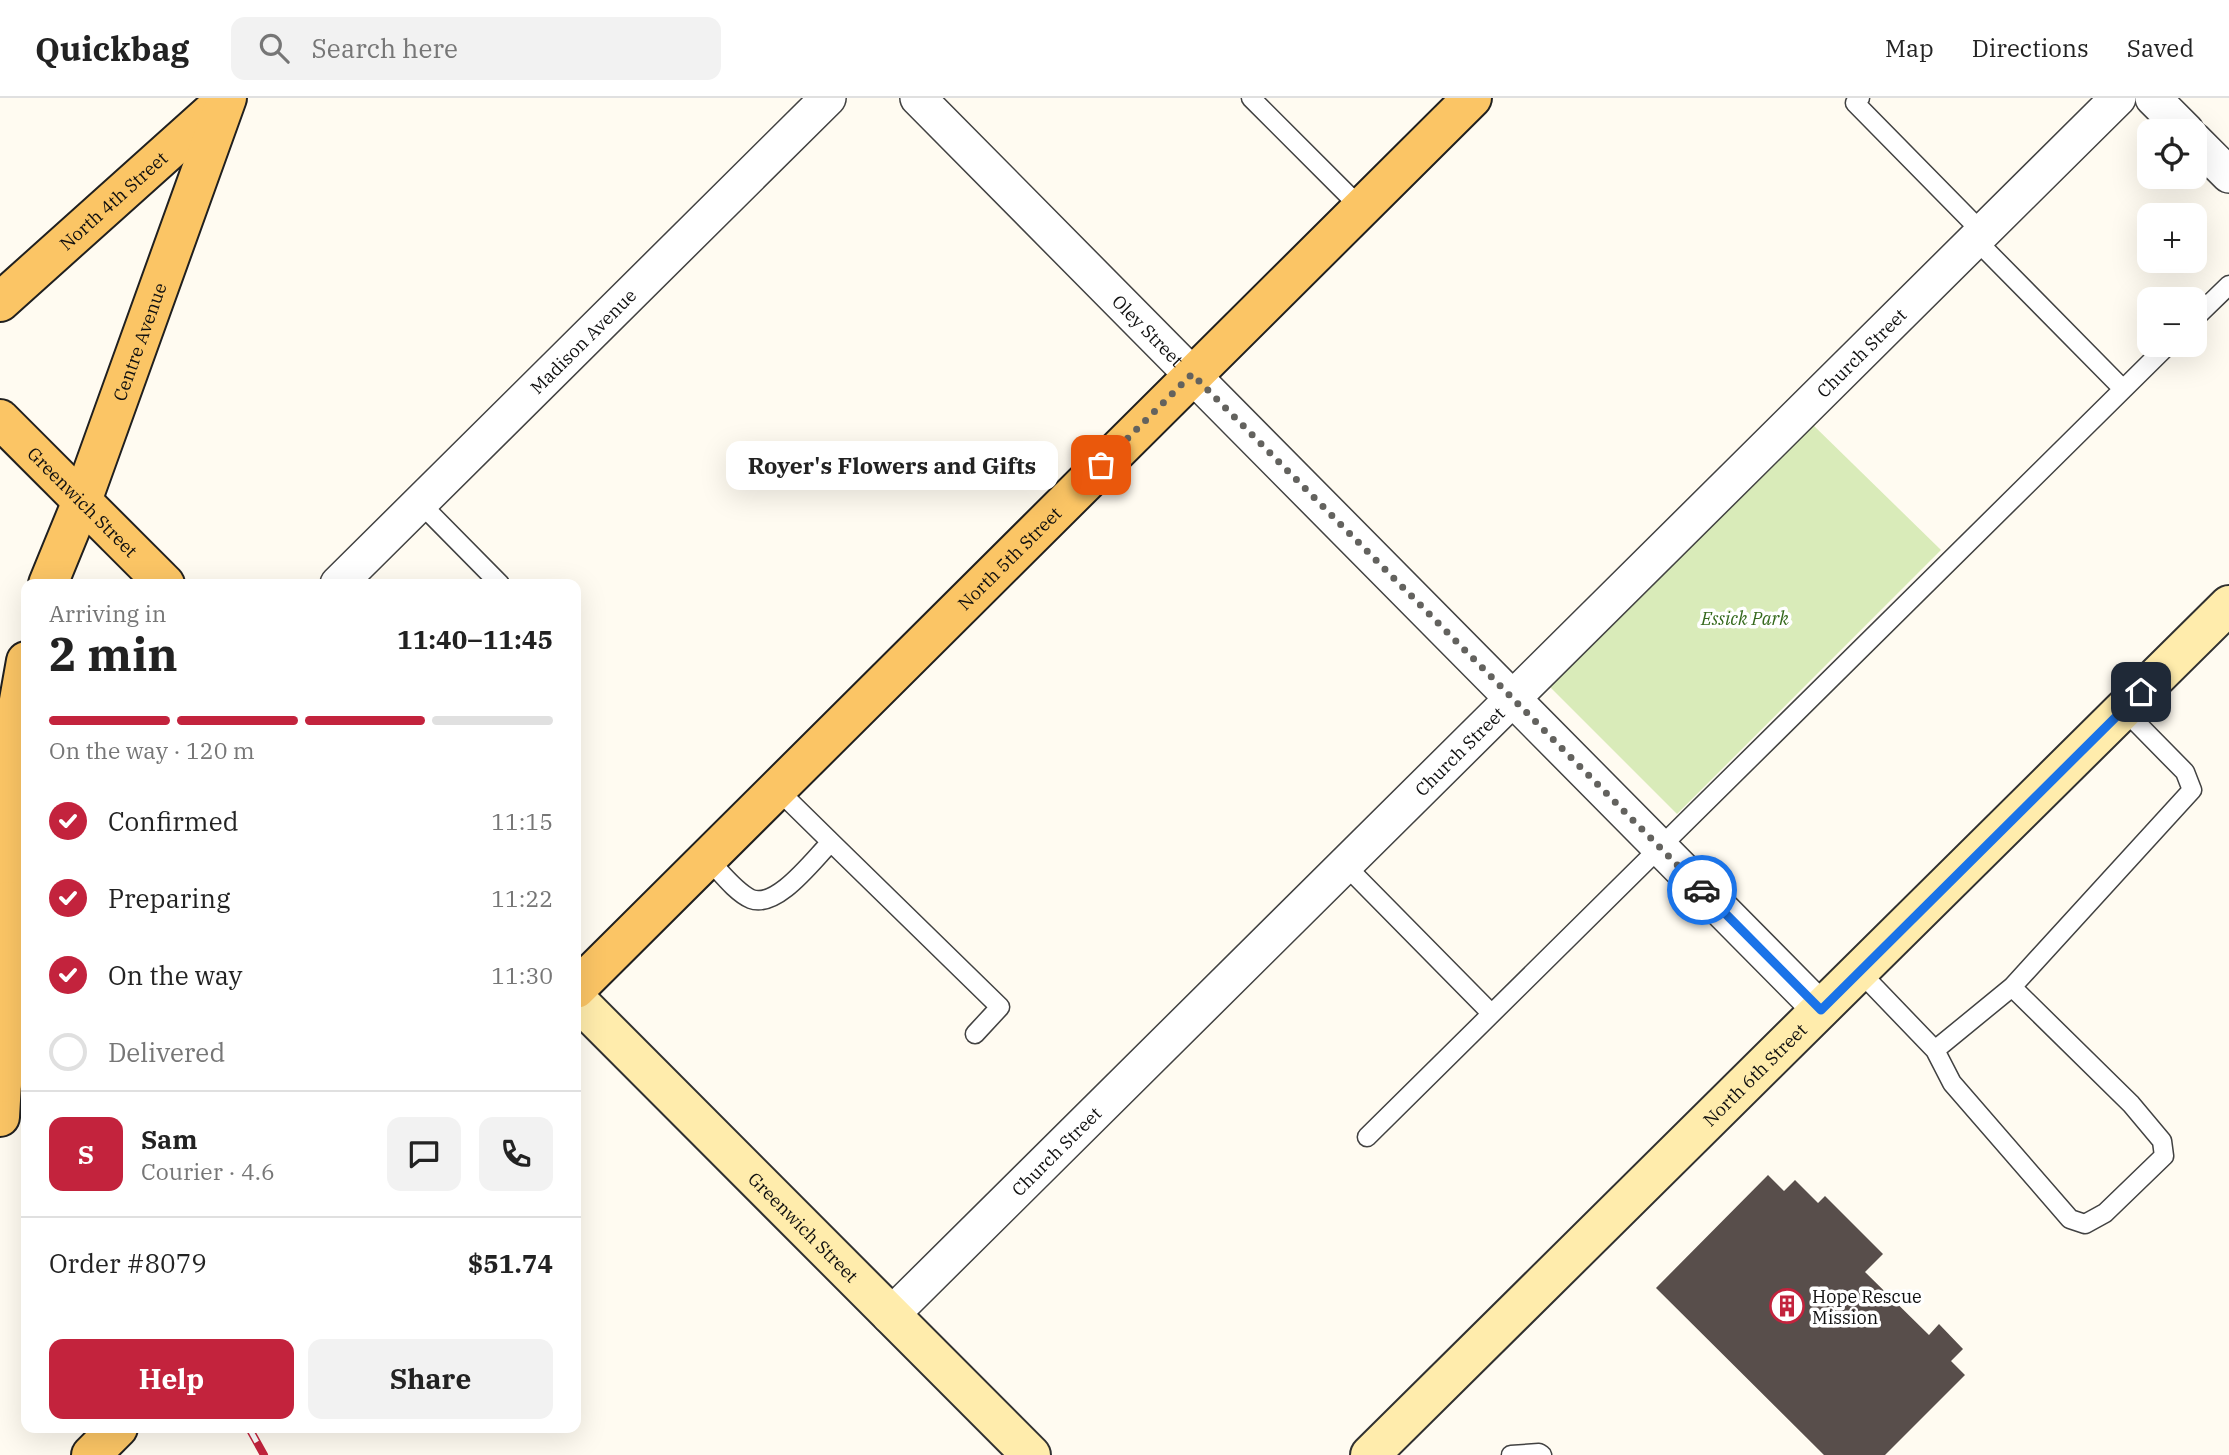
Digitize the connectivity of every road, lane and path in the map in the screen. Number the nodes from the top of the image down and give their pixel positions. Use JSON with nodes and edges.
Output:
{"nodes":[{"id":1,"x":227,"y":98,"type":"edge"},
{"id":2,"x":828,"y":98,"type":"edge"},
{"id":3,"x":918,"y":98,"type":"edge"},
{"id":4,"x":1251,"y":98,"type":"edge"},
{"id":5,"x":1472,"y":98,"type":"edge"},
{"id":6,"x":1860,"y":98,"type":"edge"},
{"id":7,"x":2118,"y":98,"type":"edge"},
{"id":8,"x":2153,"y":98,"type":"edge"},
{"id":9,"x":2174,"y":119,"type":"edge"},
{"id":10,"x":2207,"y":153,"type":"edge"},
{"id":11,"x":2229,"y":175,"type":"edge"},
{"id":12,"x":1361,"y":208,"type":"junction"},
{"id":13,"x":1978,"y":235,"type":"junction"},
{"id":14,"x":2229,"y":285,"type":"edge"},
{"id":15,"x":0,"y":302,"type":"edge"},
{"id":16,"x":2207,"y":306,"type":"edge"},
{"id":17,"x":2156,"y":357,"type":"edge"},
{"id":18,"x":1192,"y":374,"type":"junction"},
{"id":19,"x":2123,"y":389,"type":"junction"},
{"id":20,"x":0,"y":419,"type":"edge"},
{"id":21,"x":82,"y":501,"type":"junction"},
{"id":22,"x":420,"y":503,"type":"junction"},
{"id":23,"x":50,"y":579,"type":"edge"},
{"id":24,"x":160,"y":579,"type":"edge"},
{"id":25,"x":343,"y":579,"type":"edge"},
{"id":26,"x":495,"y":579,"type":"edge"},
{"id":27,"x":2229,"y":605,"type":"edge"},
{"id":28,"x":16,"y":675,"type":"edge"},
{"id":29,"x":1512,"y":697,"type":"junction"},
{"id":30,"x":2123,"y":710,"type":"junction"},
{"id":31,"x":7,"y":785,"type":"edge"},
{"id":32,"x":777,"y":789,"type":"junction"},
{"id":33,"x":831,"y":842,"type":"junction"},
{"id":34,"x":1659,"y":847,"type":"junction"},
{"id":35,"x":707,"y":859,"type":"junction"},
{"id":36,"x":1345,"y":865,"type":"junction"},
{"id":37,"x":1860,"y":972,"type":"junction"},
{"id":38,"x":581,"y":984,"type":"edge"},
{"id":39,"x":2012,"y":987,"type":"junction"},
{"id":40,"x":581,"y":1004,"type":"edge"},
{"id":41,"x":1821,"y":1010,"type":"junction"},
{"id":42,"x":1491,"y":1013,"type":"junction"},
{"id":43,"x":975,"y":1034,"type":"dead end"},
{"id":44,"x":1935,"y":1051,"type":"junction"},
{"id":45,"x":1,"y":1100,"type":"edge"},
{"id":46,"x":1367,"y":1137,"type":"dead end"},
{"id":47,"x":890,"y":1316,"type":"junction"},
{"id":48,"x":113,"y":1433,"type":"edge"},
{"id":49,"x":91,"y":1455,"type":"edge"},
{"id":50,"x":1031,"y":1455,"type":"edge"},
{"id":51,"x":1370,"y":1455,"type":"edge"},
{"id":52,"x":1511,"y":1455,"type":"edge"},
{"id":53,"x":1542,"y":1455,"type":"edge"}],
"edges":[{"from":1,"to":15,"type":"main road","name":"North 4th Street"},
{"from":1,"to":21,"type":"main road","name":"Centre Avenue"},
{"from":2,"to":22,"type":"street","name":"Madison Avenue"},
{"from":3,"to":18,"type":"street","name":"Oley Street"},
{"from":4,"to":12,"type":"lane"},
{"from":5,"to":12,"type":"main road","name":"North 5th Street"},
{"from":6,"to":13,"type":"lane"},
{"from":7,"to":13,"type":"street","name":"Church Street"},
{"from":8,"to":9,"type":"street"},
{"from":10,"to":11,"type":"street"},
{"from":12,"to":18,"type":"main road","name":"North 5th Street"},
{"from":13,"to":19,"type":"lane"},
{"from":13,"to":29,"type":"street","name":"Church Street"},
{"from":14,"to":16,"type":"lane"},
{"from":17,"to":19,"type":"lane"},
{"from":18,"to":29,"type":"street","name":"Oley Street"},
{"from":18,"to":32,"type":"main road","name":"North 5th Street"},
{"from":19,"to":34,"type":"lane"},
{"from":20,"to":21,"type":"main road","name":"Greenwich Street"},
{"from":21,"to":23,"type":"main road","name":"Centre Avenue"},
{"from":21,"to":24,"type":"main road","name":"Greenwich Street"},
{"from":22,"to":25,"type":"street","name":"Madison Avenue"},
{"from":22,"to":26,"type":"lane"},
{"from":27,"to":30,"type":"street","name":"North 6th Street"},
{"from":28,"to":31,"type":"main road"},
{"from":29,"to":34,"type":"street","name":"Oley Street"},
{"from":29,"to":36,"type":"street","name":"Church Street"},
{"from":30,"to":37,"type":"street","name":"North 6th Street"},
{"from":30,"to":39,"type":"lane"},
{"from":31,"to":45,"type":"main road","bridge":true},
{"from":32,"to":33,"type":"lane"},
{"from":32,"to":35,"type":"main road","name":"North 5th Street"},
{"from":33,"to":35,"type":"lane"},
{"from":33,"to":43,"type":"lane"},
{"from":34,"to":41,"type":"street","name":"Oley Street"},
{"from":34,"to":42,"type":"lane"},
{"from":35,"to":38,"type":"main road","name":"North 5th Street"},
{"from":36,"to":42,"type":"lane"},
{"from":36,"to":47,"type":"street","name":"Church Street"},
{"from":37,"to":41,"type":"street","name":"North 6th Street"},
{"from":37,"to":44,"type":"lane"},
{"from":39,"to":44,"type":"lane"},
{"from":39,"to":44,"type":"lane"},
{"from":40,"to":47,"type":"street","name":"Greenwich Street"},
{"from":41,"to":51,"type":"street","name":"North 6th Street"},
{"from":42,"to":46,"type":"lane"},
{"from":47,"to":50,"type":"street","name":"Greenwich Street"},
{"from":48,"to":49,"type":"main road"},
{"from":52,"to":53,"type":"lane"}]}
